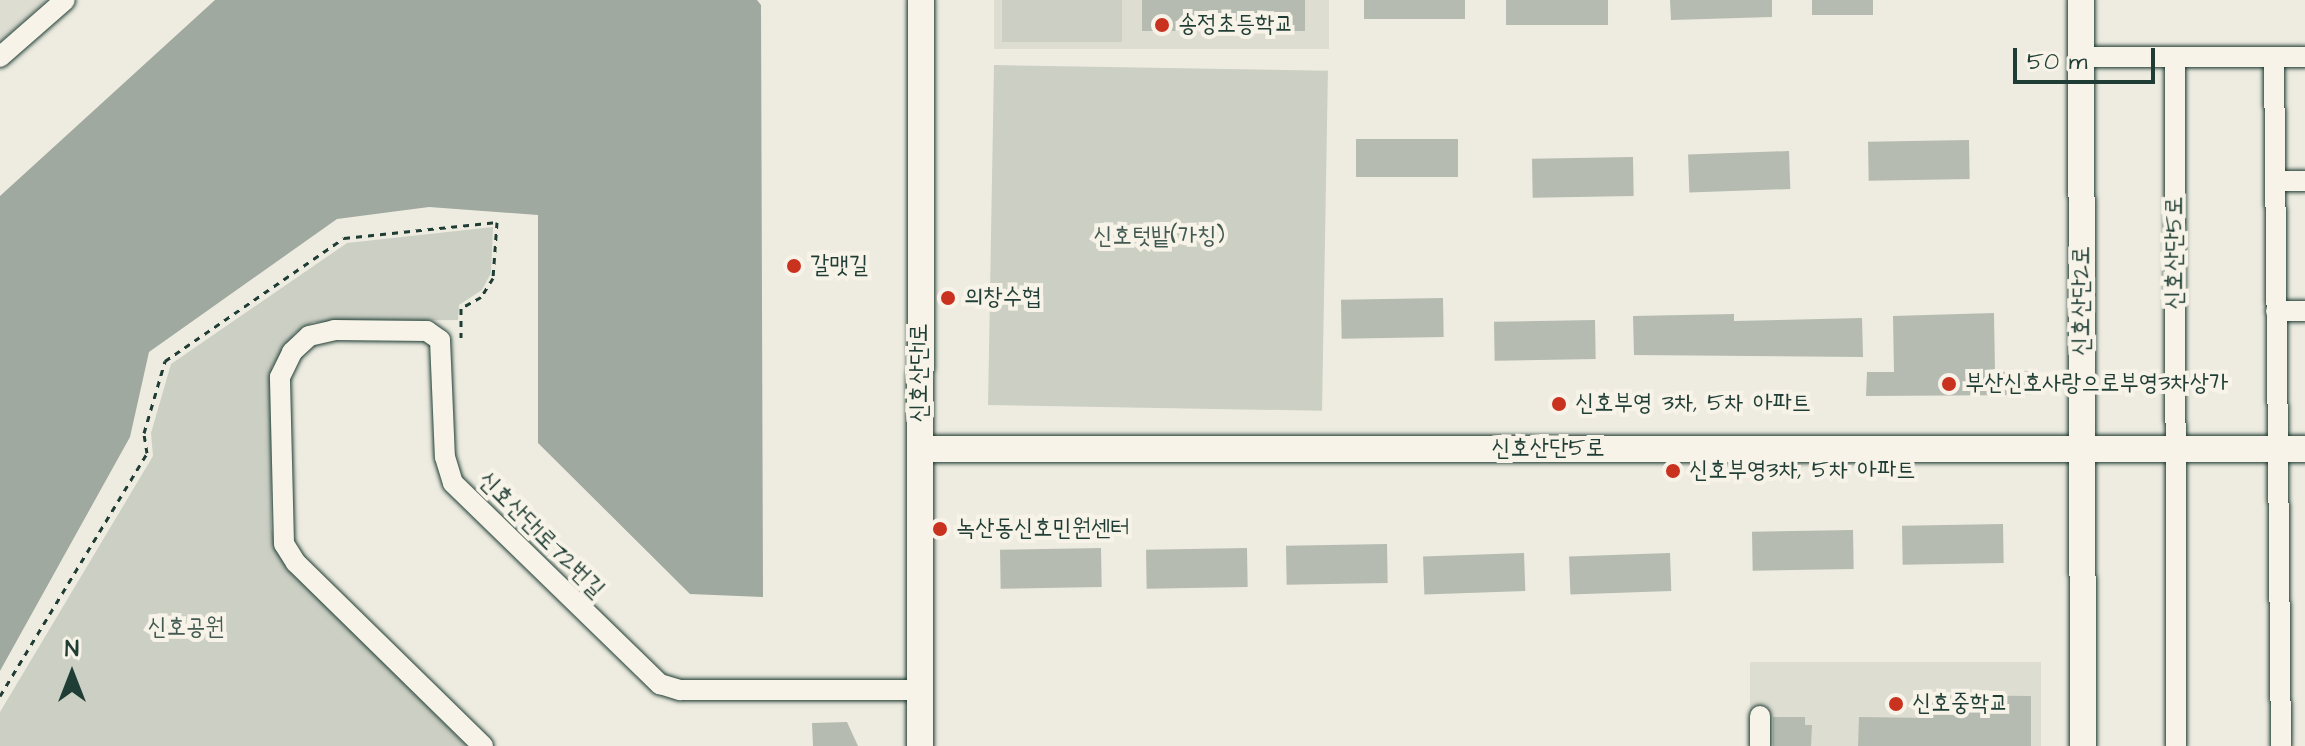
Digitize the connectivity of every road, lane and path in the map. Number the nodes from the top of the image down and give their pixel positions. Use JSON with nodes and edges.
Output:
{"nodes":[{"id":1,"x":65,"y":0,"type":"edge"},
{"id":2,"x":921,"y":0,"type":"edge"},
{"id":3,"x":2081,"y":0,"type":"edge"},
{"id":4,"x":0,"y":57,"type":"edge"},
{"id":5,"x":2081,"y":57,"type":"junction"},
{"id":6,"x":2175,"y":57,"type":"junction"},
{"id":7,"x":2274,"y":57,"type":"junction"},
{"id":8,"x":2305,"y":57,"type":"edge"},
{"id":9,"x":2275,"y":181,"type":"junction"},
{"id":10,"x":2305,"y":181,"type":"edge"},
{"id":11,"x":2276,"y":311,"type":"junction"},
{"id":12,"x":2305,"y":311,"type":"edge"},
{"id":13,"x":920,"y":449,"type":"junction"},
{"id":14,"x":2082,"y":449,"type":"junction"},
{"id":15,"x":2176,"y":449,"type":"junction"},
{"id":16,"x":2278,"y":449,"type":"junction"},
{"id":17,"x":2305,"y":449,"type":"edge"},
{"id":18,"x":920,"y":690,"type":"junction"},
{"id":19,"x":1760,"y":716,"type":"dead end"},
{"id":20,"x":483,"y":746,"type":"edge"},
{"id":21,"x":920,"y":746,"type":"edge"},
{"id":22,"x":1760,"y":746,"type":"edge"},
{"id":23,"x":2083,"y":746,"type":"edge"},
{"id":24,"x":2176,"y":746,"type":"edge"},
{"id":25,"x":2281,"y":746,"type":"edge"}],
"edges":[{"from":1,"to":4,"type":"street"},
{"from":2,"to":13,"type":"main road","name":"신호산단1로"},
{"from":3,"to":5,"type":"main road","name":"신호산단2로"},
{"from":5,"to":6,"type":"street"},
{"from":5,"to":14,"type":"main road","name":"신호산단2로"},
{"from":6,"to":7,"type":"street"},
{"from":6,"to":15,"type":"street","name":"신호산단5로"},
{"from":7,"to":8,"type":"street"},
{"from":7,"to":9,"type":"street"},
{"from":9,"to":10,"type":"street"},
{"from":9,"to":11,"type":"street"},
{"from":11,"to":12,"type":"street"},
{"from":11,"to":16,"type":"street"},
{"from":13,"to":14,"type":"main road","name":"신호산단5로"},
{"from":13,"to":18,"type":"main road","name":"신호산단1로"},
{"from":14,"to":15,"type":"main road","name":"신호산단5로"},
{"from":14,"to":23,"type":"main road","name":"신호산단2로"},
{"from":15,"to":16,"type":"main road","name":"신호산단5로"},
{"from":15,"to":24,"type":"street","name":"신호산단5로"},
{"from":16,"to":17,"type":"main road","name":"신호산단5로"},
{"from":16,"to":25,"type":"street"},
{"from":18,"to":20,"type":"street","name":"신호산단1로72번길"},
{"from":18,"to":21,"type":"main road","name":"신호산단1로"},
{"from":19,"to":22,"type":"street"}]}
